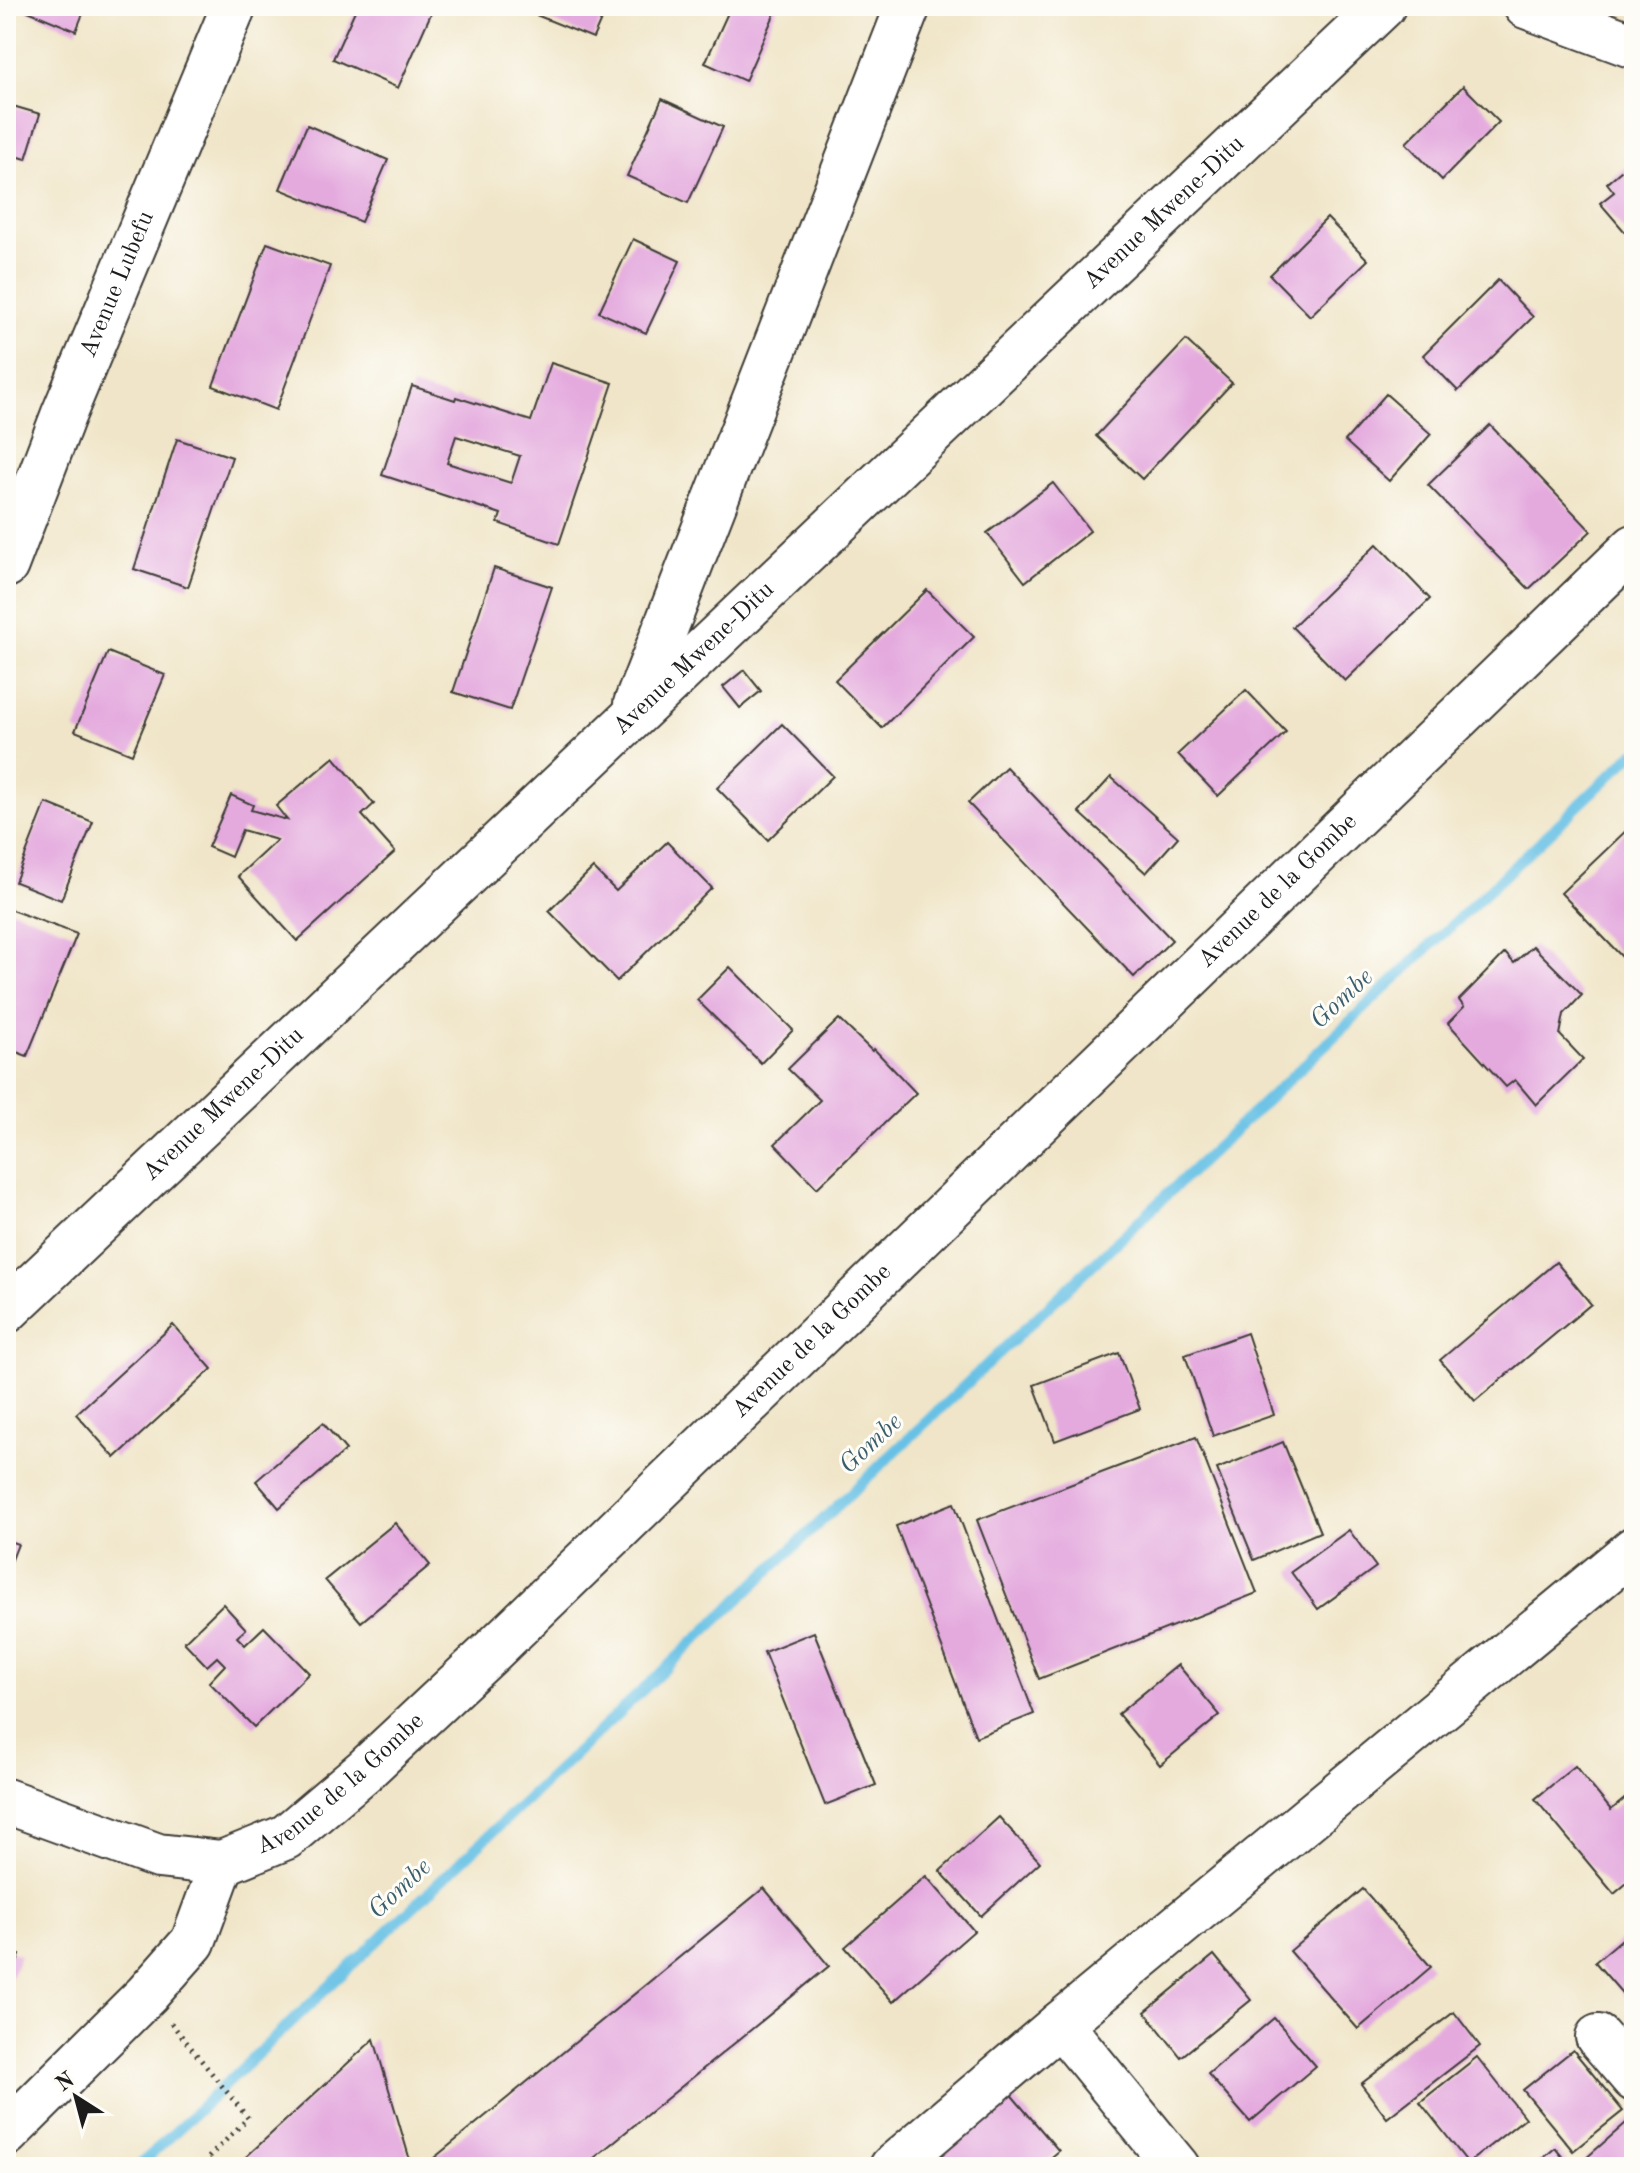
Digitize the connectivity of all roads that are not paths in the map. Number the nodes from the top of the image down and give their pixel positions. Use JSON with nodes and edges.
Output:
{"nodes":[{"id":1,"x":234,"y":6,"type":"edge"},
{"id":2,"x":908,"y":6,"type":"edge"},
{"id":3,"x":1383,"y":6,"type":"edge"},
{"id":4,"x":1526,"y":6,"type":"edge"},
{"id":5,"x":1634,"y":46,"type":"edge"},
{"id":6,"x":1634,"y":547,"type":"edge"},
{"id":7,"x":6,"y":565,"type":"edge"},
{"id":8,"x":631,"y":717,"type":"junction"},
{"id":9,"x":6,"y":1311,"type":"edge"},
{"id":10,"x":1634,"y":1549,"type":"edge"},
{"id":11,"x":6,"y":1801,"type":"edge"},
{"id":12,"x":222,"y":1863,"type":"junction"},
{"id":13,"x":1060,"y":2024,"type":"junction"},
{"id":14,"x":1598,"y":2037,"type":"dead end"},
{"id":15,"x":1634,"y":2079,"type":"edge"},
{"id":16,"x":6,"y":2134,"type":"edge"},
{"id":17,"x":892,"y":2167,"type":"edge"},
{"id":18,"x":1177,"y":2167,"type":"edge"}],
"edges":[{"from":1,"to":7,"type":"street","name":"Avenue Lubefu"},
{"from":2,"to":8,"type":"street"},
{"from":3,"to":8,"type":"street","name":"Avenue Mwene-Ditu"},
{"from":4,"to":5,"type":"street"},
{"from":6,"to":12,"type":"street","name":"Avenue de la Gombe"},
{"from":8,"to":9,"type":"street","name":"Avenue Mwene-Ditu"},
{"from":10,"to":13,"type":"street"},
{"from":11,"to":12,"type":"street"},
{"from":12,"to":16,"type":"street"},
{"from":13,"to":17,"type":"street"},
{"from":13,"to":18,"type":"street"},
{"from":14,"to":15,"type":"street"}]}
